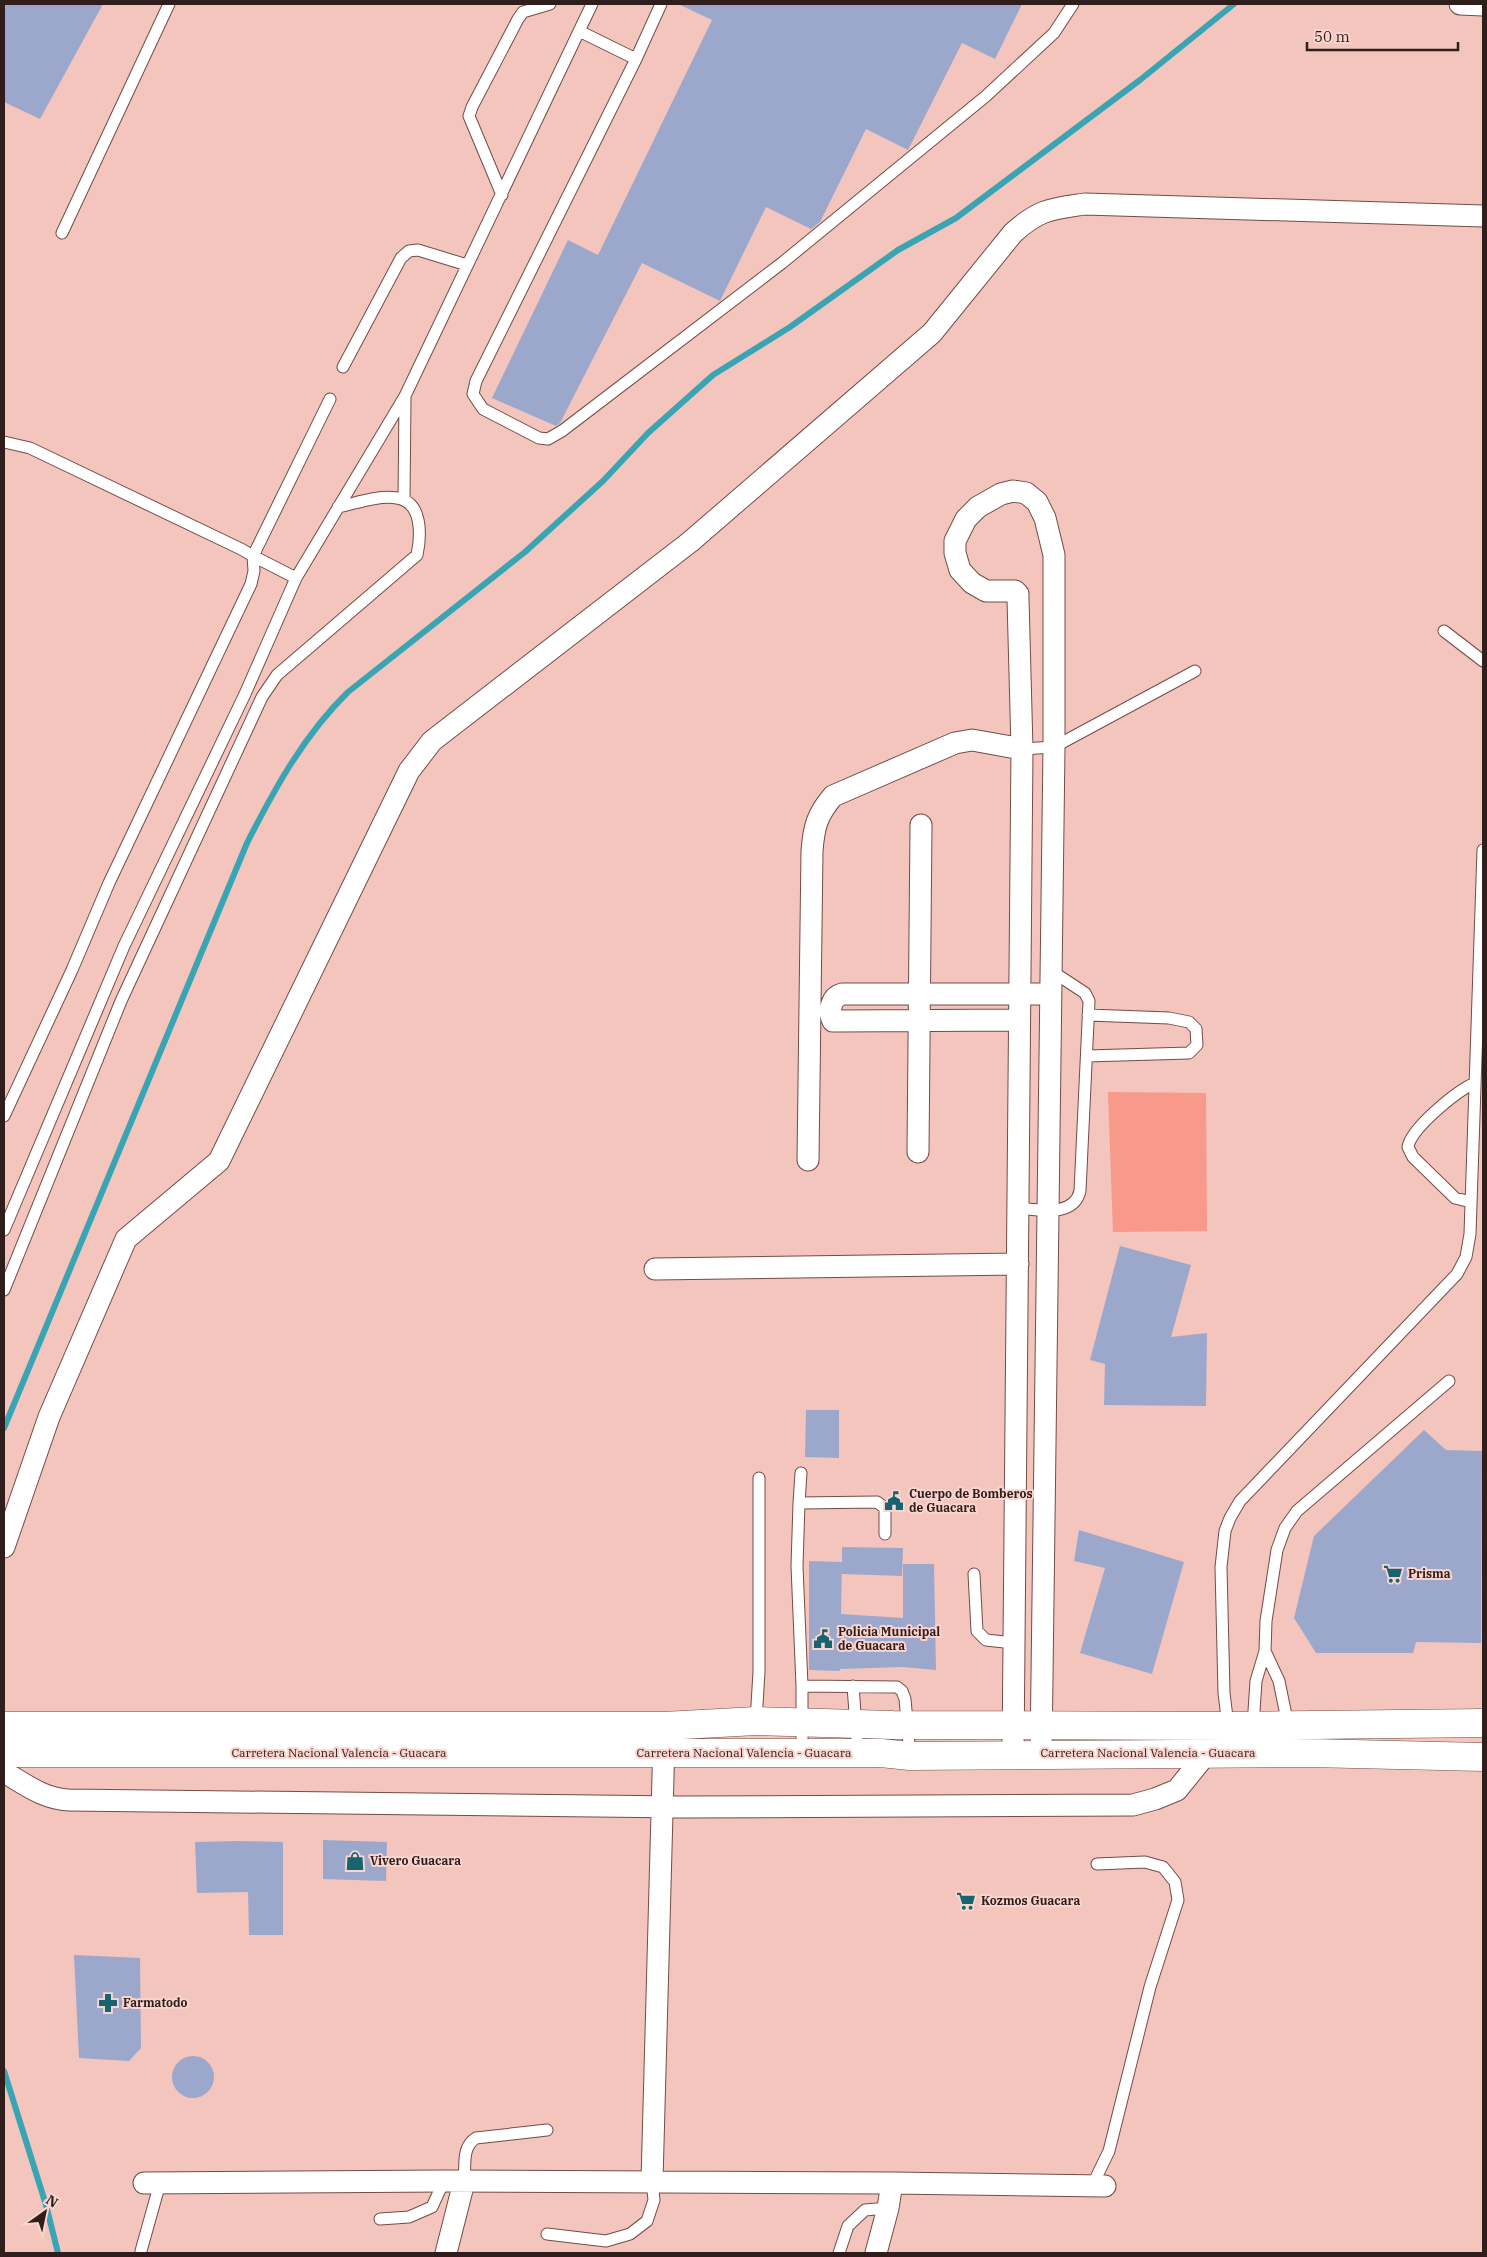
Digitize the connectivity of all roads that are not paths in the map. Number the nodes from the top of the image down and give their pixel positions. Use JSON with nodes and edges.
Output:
{"nodes":[{"id":1,"x":169,"y":4,"type":"edge"},
{"id":2,"x":550,"y":4,"type":"edge"},
{"id":3,"x":592,"y":4,"type":"edge"},
{"id":4,"x":661,"y":4,"type":"edge"},
{"id":5,"x":1073,"y":4,"type":"edge"},
{"id":6,"x":1460,"y":4,"type":"edge"},
{"id":7,"x":1483,"y":5,"type":"edge"},
{"id":8,"x":579,"y":31,"type":"junction"},
{"id":9,"x":636,"y":58,"type":"junction"},
{"id":10,"x":502,"y":195,"type":"junction"},
{"id":11,"x":1483,"y":216,"type":"edge"},
{"id":12,"x":62,"y":233,"type":"dead end"},
{"id":13,"x":467,"y":264,"type":"junction"},
{"id":14,"x":343,"y":366,"type":"dead end"},
{"id":15,"x":405,"y":396,"type":"junction"},
{"id":16,"x":330,"y":399,"type":"dead end"},
{"id":17,"x":4,"y":442,"type":"edge"},
{"id":18,"x":404,"y":500,"type":"junction"},
{"id":19,"x":338,"y":508,"type":"junction"},
{"id":20,"x":253,"y":556,"type":"junction"},
{"id":21,"x":296,"y":578,"type":"junction"},
{"id":22,"x":1444,"y":631,"type":"dead end"},
{"id":23,"x":1483,"y":661,"type":"edge"},
{"id":24,"x":1195,"y":672,"type":"dead end"},
{"id":25,"x":1054,"y":747,"type":"junction"},
{"id":26,"x":1022,"y":749,"type":"junction"},
{"id":27,"x":921,"y":825,"type":"dead end"},
{"id":28,"x":1483,"y":850,"type":"edge"},
{"id":29,"x":1050,"y":970,"type":"junction"},
{"id":30,"x":919,"y":993,"type":"junction"},
{"id":31,"x":1020,"y":994,"type":"junction"},
{"id":32,"x":1050,"y":994,"type":"junction"},
{"id":33,"x":1088,"y":1015,"type":"junction"},
{"id":34,"x":920,"y":1020,"type":"junction"},
{"id":35,"x":1018,"y":1020,"type":"junction"},
{"id":36,"x":1087,"y":1056,"type":"junction"},
{"id":37,"x":1475,"y":1083,"type":"junction"},
{"id":38,"x":4,"y":1116,"type":"edge"},
{"id":39,"x":918,"y":1152,"type":"dead end"},
{"id":40,"x":808,"y":1160,"type":"dead end"},
{"id":41,"x":1471,"y":1202,"type":"junction"},
{"id":42,"x":1019,"y":1208,"type":"junction"},
{"id":43,"x":1048,"y":1210,"type":"junction"},
{"id":44,"x":4,"y":1230,"type":"edge"},
{"id":45,"x":1018,"y":1264,"type":"junction"},
{"id":46,"x":655,"y":1269,"type":"dead end"},
{"id":47,"x":4,"y":1290,"type":"edge"},
{"id":48,"x":1449,"y":1381,"type":"dead end"},
{"id":49,"x":801,"y":1473,"type":"dead end"},
{"id":50,"x":760,"y":1478,"type":"dead end"},
{"id":51,"x":799,"y":1503,"type":"junction"},
{"id":52,"x":885,"y":1534,"type":"dead end"},
{"id":53,"x":4,"y":1546,"type":"edge"},
{"id":54,"x":974,"y":1574,"type":"dead end"},
{"id":55,"x":1014,"y":1643,"type":"junction"},
{"id":56,"x":1266,"y":1651,"type":"junction"},
{"id":57,"x":802,"y":1686,"type":"junction"},
{"id":58,"x":852,"y":1686,"type":"junction"},
{"id":59,"x":756,"y":1721,"type":"junction"},
{"id":60,"x":802,"y":1723,"type":"junction"},
{"id":61,"x":1483,"y":1723,"type":"edge"},
{"id":62,"x":855,"y":1724,"type":"junction"},
{"id":63,"x":1013,"y":1724,"type":"junction"},
{"id":64,"x":1040,"y":1724,"type":"junction"},
{"id":65,"x":908,"y":1725,"type":"junction"},
{"id":66,"x":1288,"y":1725,"type":"junction"},
{"id":67,"x":4,"y":1726,"type":"edge"},
{"id":68,"x":664,"y":1726,"type":"junction"},
{"id":69,"x":1241,"y":1726,"type":"junction"},
{"id":70,"x":4,"y":1753,"type":"edge"},
{"id":71,"x":663,"y":1753,"type":"junction"},
{"id":72,"x":802,"y":1754,"type":"junction"},
{"id":73,"x":858,"y":1754,"type":"junction"},
{"id":74,"x":1013,"y":1754,"type":"junction"},
{"id":75,"x":1041,"y":1754,"type":"junction"},
{"id":76,"x":1206,"y":1754,"type":"junction"},
{"id":77,"x":910,"y":1756,"type":"junction"},
{"id":78,"x":1483,"y":1757,"type":"edge"},
{"id":79,"x":4,"y":1772,"type":"edge"},
{"id":80,"x":660,"y":1807,"type":"junction"},
{"id":81,"x":1097,"y":1864,"type":"dead end"},
{"id":82,"x":547,"y":2130,"type":"dead end"},
{"id":83,"x":652,"y":2181,"type":"junction"},
{"id":84,"x":152,"y":2182,"type":"joint"},
{"id":85,"x":454,"y":2182,"type":"junction"},
{"id":86,"x":892,"y":2183,"type":"junction"},
{"id":87,"x":1099,"y":2186,"type":"joint"},
{"id":88,"x":888,"y":2208,"type":"junction"},
{"id":89,"x":380,"y":2219,"type":"dead end"},
{"id":90,"x":547,"y":2234,"type":"dead end"},
{"id":91,"x":141,"y":2251,"type":"dead end"},
{"id":92,"x":446,"y":2253,"type":"edge"},
{"id":93,"x":839,"y":2253,"type":"edge"},
{"id":94,"x":876,"y":2253,"type":"edge"}],
"edges":[{"from":1,"to":12,"type":"lane"},
{"from":2,"to":10,"type":"lane"},
{"from":3,"to":8,"type":"lane"},
{"from":4,"to":9,"type":"lane"},
{"from":5,"to":9,"type":"lane"},
{"from":6,"to":7,"type":"street"},
{"from":8,"to":9,"type":"lane"},
{"from":8,"to":10,"type":"lane"},
{"from":10,"to":13,"type":"lane"},
{"from":11,"to":53,"type":"street"},
{"from":13,"to":14,"type":"lane"},
{"from":13,"to":15,"type":"lane"},
{"from":15,"to":18,"type":"lane"},
{"from":15,"to":19,"type":"lane"},
{"from":16,"to":20,"type":"lane"},
{"from":17,"to":20,"type":"lane"},
{"from":18,"to":19,"type":"lane"},
{"from":18,"to":47,"type":"lane"},
{"from":19,"to":21,"type":"lane"},
{"from":20,"to":21,"type":"lane"},
{"from":20,"to":38,"type":"lane"},
{"from":21,"to":44,"type":"lane"},
{"from":22,"to":23,"type":"lane"},
{"from":24,"to":25,"type":"lane"},
{"from":25,"to":26,"type":"lane"},
{"from":25,"to":26,"type":"street"},
{"from":25,"to":29,"type":"street"},
{"from":26,"to":31,"type":"street"},
{"from":26,"to":40,"type":"street"},
{"from":27,"to":30,"type":"street"},
{"from":28,"to":37,"type":"lane"},
{"from":29,"to":32,"type":"street"},
{"from":29,"to":33,"type":"lane"},
{"from":30,"to":31,"type":"street"},
{"from":30,"to":34,"type":"street"},
{"from":30,"to":34,"type":"street"},
{"from":31,"to":32,"type":"street"},
{"from":31,"to":35,"type":"street"},
{"from":32,"to":43,"type":"street"},
{"from":33,"to":36,"type":"lane"},
{"from":33,"to":36,"type":"lane"},
{"from":34,"to":35,"type":"street"},
{"from":34,"to":39,"type":"street"},
{"from":35,"to":42,"type":"street"},
{"from":36,"to":43,"type":"lane"},
{"from":37,"to":41,"type":"lane"},
{"from":37,"to":41,"type":"lane"},
{"from":41,"to":69,"type":"lane"},
{"from":42,"to":43,"type":"lane"},
{"from":42,"to":45,"type":"street"},
{"from":43,"to":64,"type":"street"},
{"from":45,"to":46,"type":"street"},
{"from":45,"to":55,"type":"street"},
{"from":48,"to":56,"type":"lane"},
{"from":49,"to":51,"type":"lane"},
{"from":50,"to":59,"type":"lane"},
{"from":51,"to":52,"type":"lane"},
{"from":51,"to":57,"type":"lane"},
{"from":54,"to":55,"type":"lane"},
{"from":55,"to":63,"type":"street"},
{"from":56,"to":66,"type":"lane"},
{"from":56,"to":69,"type":"lane"},
{"from":57,"to":58,"type":"lane"},
{"from":57,"to":60,"type":"lane"},
{"from":58,"to":62,"type":"lane"},
{"from":58,"to":65,"type":"lane"},
{"from":59,"to":60,"type":"main road"},
{"from":59,"to":68,"type":"main road"},
{"from":60,"to":62,"type":"main road"},
{"from":60,"to":72,"type":"lane"},
{"from":61,"to":66,"type":"main road"},
{"from":62,"to":65,"type":"main road"},
{"from":62,"to":73,"type":"lane"},
{"from":63,"to":64,"type":"main road"},
{"from":63,"to":65,"type":"main road"},
{"from":63,"to":74,"type":"street"},
{"from":64,"to":69,"type":"main road"},
{"from":64,"to":75,"type":"street"},
{"from":65,"to":77,"type":"lane"},
{"from":66,"to":69,"type":"main road"},
{"from":67,"to":68,"type":"main road"},
{"from":68,"to":71,"type":"street"},
{"from":70,"to":71,"type":"main road","name":"Carretera Nacional Valencia - Guacara"},
{"from":71,"to":72,"type":"main road","name":"Carretera Nacional Valencia - Guacara"},
{"from":71,"to":80,"type":"street"},
{"from":72,"to":73,"type":"main road","name":"Carretera Nacional Valencia - Guacara"},
{"from":73,"to":77,"type":"main road","name":"Carretera Nacional Valencia - Guacara"},
{"from":74,"to":75,"type":"main road","name":"Carretera Nacional Valencia - Guacara"},
{"from":74,"to":77,"type":"main road","name":"Carretera Nacional Valencia - Guacara"},
{"from":75,"to":76,"type":"main road","name":"Carretera Nacional Valencia - Guacara"},
{"from":76,"to":78,"type":"main road","name":"Carretera Nacional Valencia - Guacara"},
{"from":76,"to":80,"type":"street"},
{"from":79,"to":80,"type":"street"},
{"from":80,"to":83,"type":"street"},
{"from":81,"to":87,"type":"lane"},
{"from":82,"to":85,"type":"lane"},
{"from":83,"to":85,"type":"street"},
{"from":83,"to":86,"type":"street"},
{"from":83,"to":90,"type":"lane"},
{"from":84,"to":85,"type":"street"},
{"from":84,"to":91,"type":"lane"},
{"from":85,"to":89,"type":"lane"},
{"from":85,"to":92,"type":"street"},
{"from":86,"to":87,"type":"street"},
{"from":86,"to":88,"type":"street"},
{"from":88,"to":93,"type":"lane"},
{"from":88,"to":94,"type":"street"}]}
